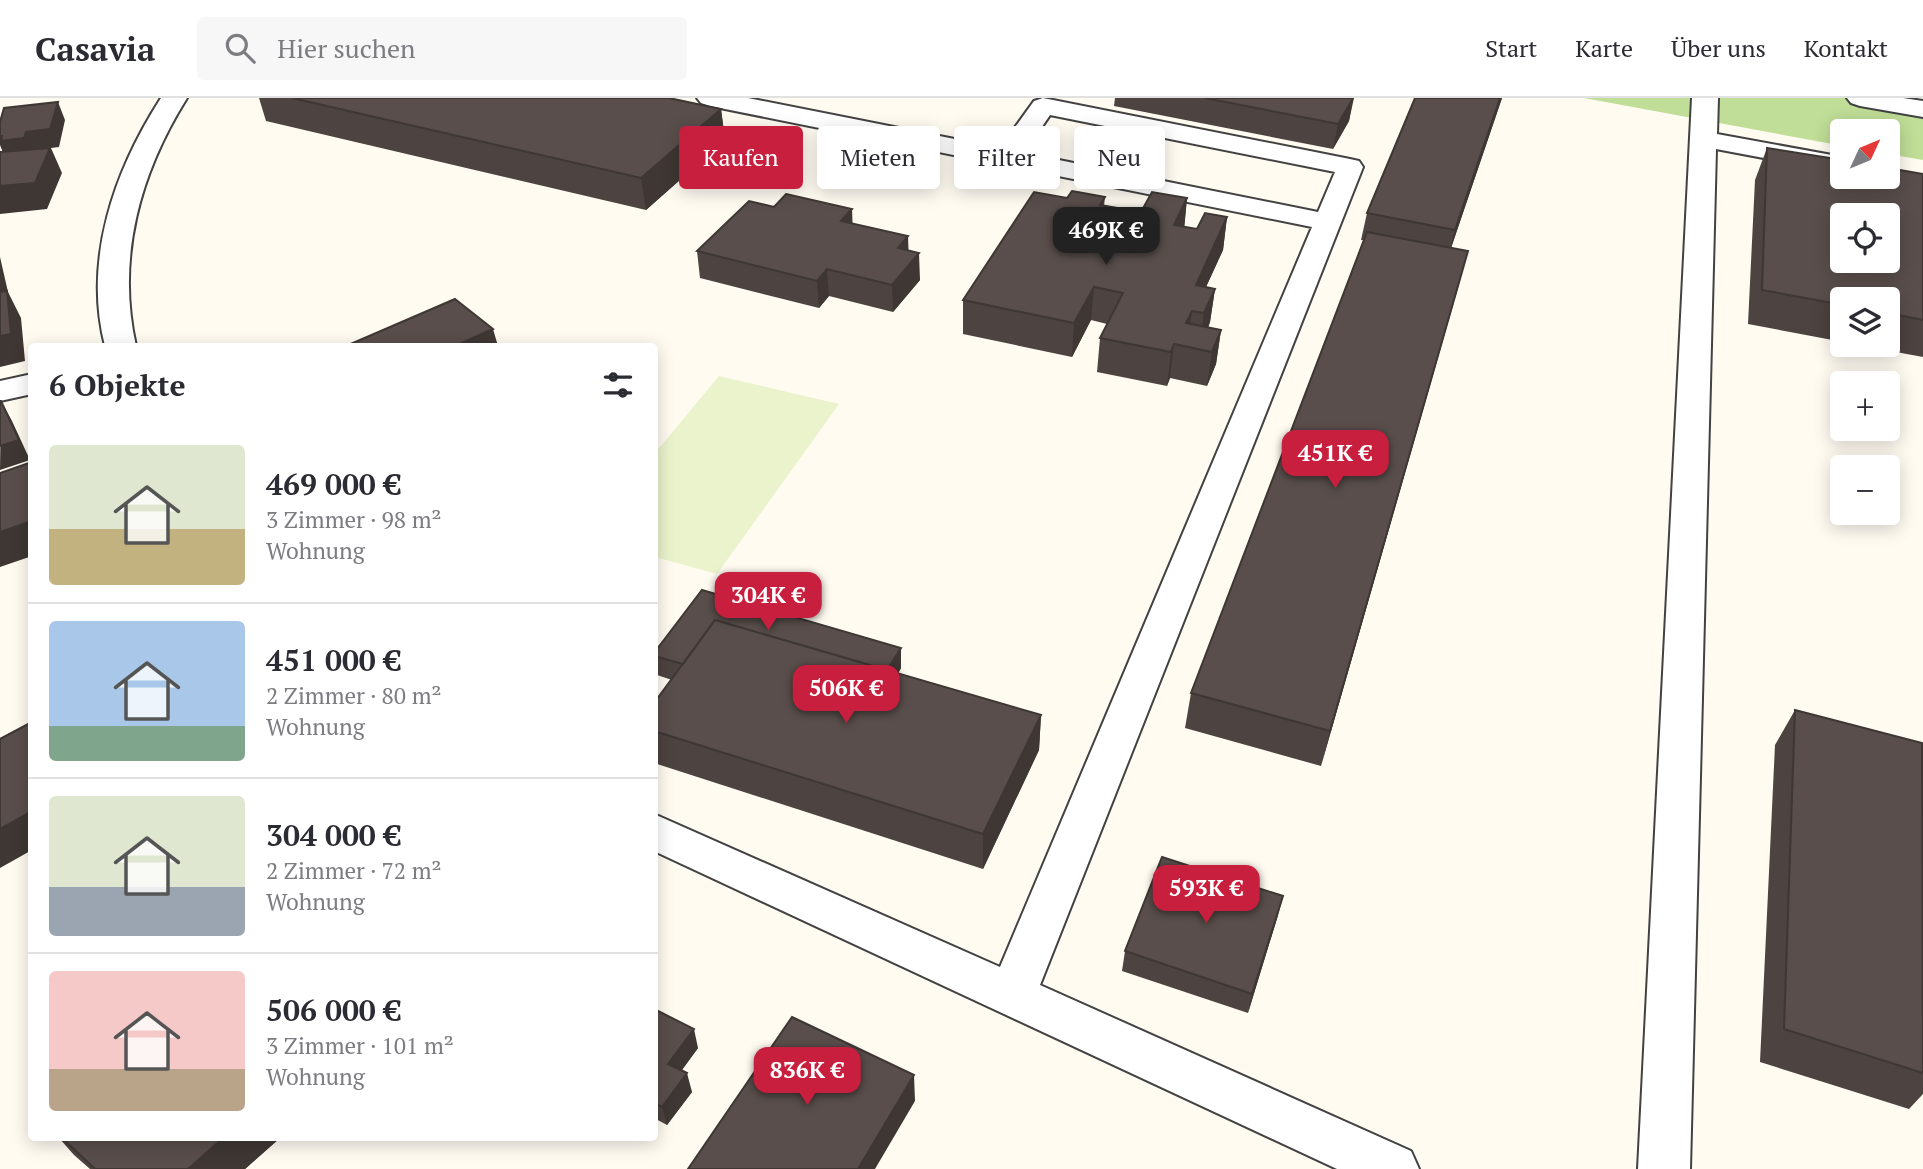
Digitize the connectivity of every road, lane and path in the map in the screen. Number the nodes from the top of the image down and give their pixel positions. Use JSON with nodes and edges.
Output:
{"nodes":[{"id":1,"x":174,"y":98,"type":"edge"},
{"id":2,"x":710,"y":98,"type":"edge"},
{"id":3,"x":1705,"y":98,"type":"edge"},
{"id":4,"x":1860,"y":98,"type":"edge"},
{"id":5,"x":1923,"y":109,"type":"edge"},
{"id":6,"x":1029,"y":126,"type":"edge"},
{"id":7,"x":1702,"y":139,"type":"junction"},
{"id":8,"x":954,"y":147,"type":"edge"},
{"id":9,"x":1830,"y":163,"type":"edge"},
{"id":10,"x":1060,"y":169,"type":"edge"},
{"id":11,"x":1328,"y":222,"type":"junction"},
{"id":12,"x":119,"y":343,"type":"edge"},
{"id":13,"x":28,"y":385,"type":"edge"},
{"id":14,"x":0,"y":391,"type":"edge"},
{"id":15,"x":658,"y":833,"type":"edge"},
{"id":16,"x":1012,"y":996,"type":"junction"},
{"id":17,"x":1393,"y":1169,"type":"edge"},
{"id":18,"x":1664,"y":1169,"type":"edge"}],
"edges":[{"from":1,"to":12,"type":"street"},
{"from":2,"to":8,"type":"street"},
{"from":3,"to":7,"type":"street"},
{"from":4,"to":5,"type":"street"},
{"from":6,"to":11,"type":"street"},
{"from":7,"to":9,"type":"street"},
{"from":7,"to":18,"type":"street"},
{"from":10,"to":11,"type":"street"},
{"from":11,"to":16,"type":"street"},
{"from":13,"to":14,"type":"street"},
{"from":15,"to":16,"type":"street"},
{"from":16,"to":17,"type":"street"}]}
